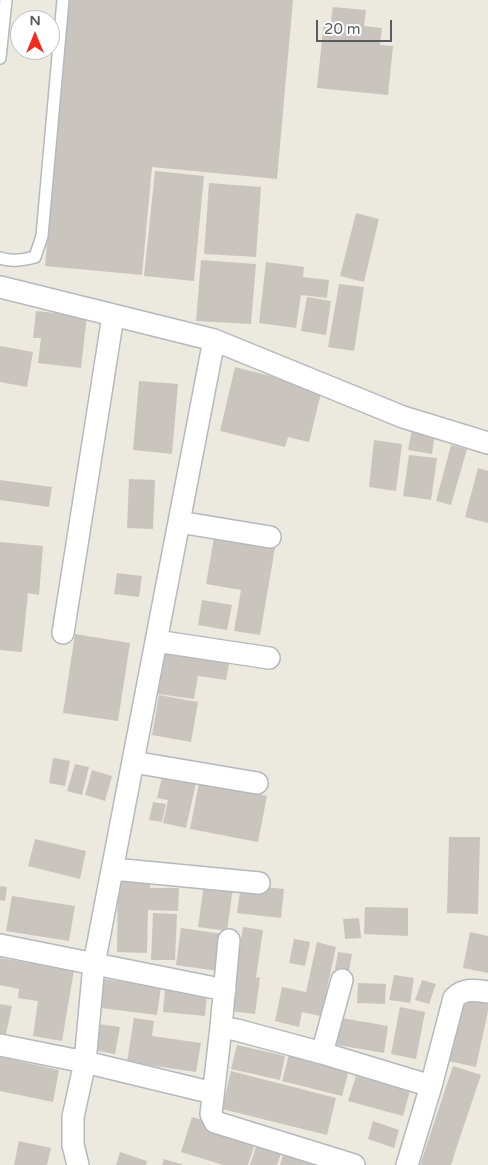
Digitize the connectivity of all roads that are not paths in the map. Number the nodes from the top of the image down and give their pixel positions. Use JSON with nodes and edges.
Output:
{"nodes":[{"id":1,"x":6,"y":0,"type":"edge"},
{"id":2,"x":63,"y":0,"type":"edge"},
{"id":3,"x":0,"y":58,"type":"edge"},
{"id":4,"x":0,"y":258,"type":"edge"},
{"id":5,"x":0,"y":287,"type":"edge"},
{"id":6,"x":113,"y":316,"type":"junction"},
{"id":7,"x":214,"y":340,"type":"junction"},
{"id":8,"x":488,"y":443,"type":"edge"},
{"id":9,"x":179,"y":522,"type":"junction"},
{"id":10,"x":270,"y":537,"type":"dead end"},
{"id":11,"x":63,"y":633,"type":"dead end"},
{"id":12,"x":156,"y":641,"type":"junction"},
{"id":13,"x":269,"y":658,"type":"dead end"},
{"id":14,"x":133,"y":762,"type":"junction"},
{"id":15,"x":257,"y":783,"type":"dead end"},
{"id":16,"x":113,"y":869,"type":"junction"},
{"id":17,"x":259,"y":883,"type":"dead end"},
{"id":18,"x":229,"y":940,"type":"dead end"},
{"id":19,"x":0,"y":945,"type":"edge"},
{"id":20,"x":94,"y":964,"type":"junction"},
{"id":21,"x":342,"y":980,"type":"dead end"},
{"id":22,"x":224,"y":990,"type":"junction"},
{"id":23,"x":488,"y":992,"type":"edge"},
{"id":24,"x":221,"y":1028,"type":"junction"},
{"id":25,"x":0,"y":1045,"type":"edge"},
{"id":26,"x":322,"y":1053,"type":"junction"},
{"id":27,"x":85,"y":1062,"type":"junction"},
{"id":28,"x":431,"y":1086,"type":"junction"},
{"id":29,"x":213,"y":1093,"type":"junction"},
{"id":30,"x":78,"y":1165,"type":"edge"},
{"id":31,"x":354,"y":1165,"type":"edge"},
{"id":32,"x":407,"y":1165,"type":"edge"}],
"edges":[{"from":1,"to":3,"type":"lane"},
{"from":2,"to":4,"type":"lane"},
{"from":5,"to":6,"type":"street"},
{"from":6,"to":7,"type":"street"},
{"from":6,"to":11,"type":"street"},
{"from":7,"to":8,"type":"street"},
{"from":7,"to":9,"type":"street"},
{"from":9,"to":10,"type":"street"},
{"from":9,"to":12,"type":"street"},
{"from":12,"to":13,"type":"street"},
{"from":12,"to":14,"type":"street"},
{"from":14,"to":15,"type":"street"},
{"from":14,"to":16,"type":"street"},
{"from":16,"to":17,"type":"street"},
{"from":16,"to":20,"type":"street"},
{"from":18,"to":22,"type":"street"},
{"from":19,"to":20,"type":"street"},
{"from":20,"to":22,"type":"street"},
{"from":20,"to":27,"type":"street"},
{"from":21,"to":26,"type":"street"},
{"from":22,"to":24,"type":"street"},
{"from":23,"to":28,"type":"street"},
{"from":24,"to":26,"type":"street"},
{"from":24,"to":29,"type":"street"},
{"from":25,"to":27,"type":"street"},
{"from":26,"to":28,"type":"street"},
{"from":27,"to":29,"type":"street"},
{"from":27,"to":30,"type":"street"},
{"from":28,"to":32,"type":"street"},
{"from":29,"to":31,"type":"street"}]}
